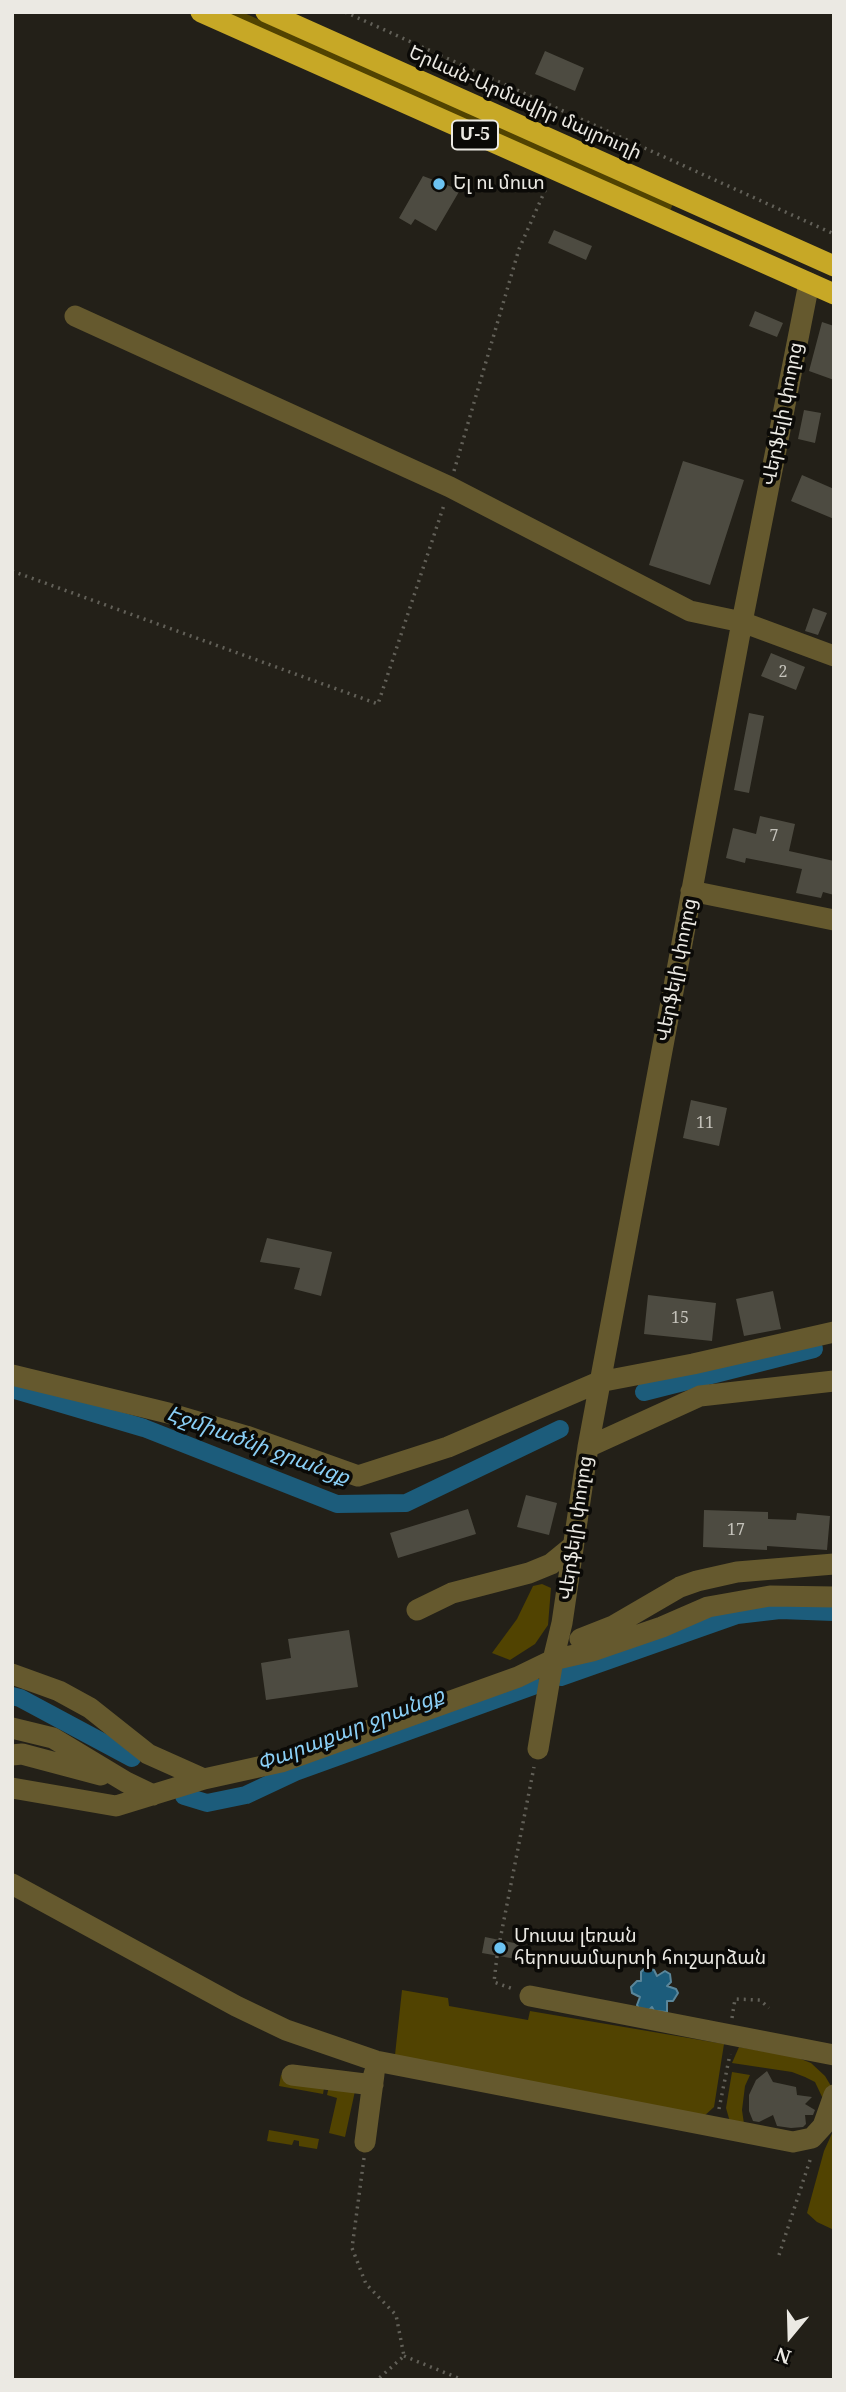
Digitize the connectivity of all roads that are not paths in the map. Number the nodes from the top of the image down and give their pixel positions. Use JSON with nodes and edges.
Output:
{"nodes":[{"id":1,"x":201,"y":12,"type":"edge"},
{"id":2,"x":266,"y":12,"type":"edge"},
{"id":3,"x":699,"y":205,"type":"junction"},
{"id":4,"x":688,"y":229,"type":"junction"},
{"id":5,"x":834,"y":266,"type":"edge"},
{"id":6,"x":809,"y":283,"type":"junction"},
{"id":7,"x":834,"y":294,"type":"edge"},
{"id":8,"x":75,"y":316,"type":"dead end"},
{"id":9,"x":742,"y":622,"type":"junction"},
{"id":10,"x":834,"y":656,"type":"edge"},
{"id":11,"x":691,"y":891,"type":"junction"},
{"id":12,"x":834,"y":920,"type":"edge"},
{"id":13,"x":834,"y":1332,"type":"edge"},
{"id":14,"x":679,"y":1370,"type":"junction"},
{"id":15,"x":12,"y":1375,"type":"edge"},
{"id":16,"x":834,"y":1381,"type":"edge"},
{"id":17,"x":600,"y":1382,"type":"junction"},
{"id":18,"x":698,"y":1394,"type":"junction"},
{"id":19,"x":588,"y":1447,"type":"junction"},
{"id":20,"x":573,"y":1546,"type":"junction"},
{"id":21,"x":834,"y":1564,"type":"edge"},
{"id":22,"x":834,"y":1597,"type":"edge"},
{"id":23,"x":417,"y":1610,"type":"dead end"},
{"id":24,"x":562,"y":1623,"type":"junction"},
{"id":25,"x":580,"y":1639,"type":"junction"},
{"id":26,"x":602,"y":1648,"type":"junction"},
{"id":27,"x":553,"y":1660,"type":"junction"},
{"id":28,"x":12,"y":1674,"type":"edge"},
{"id":29,"x":12,"y":1728,"type":"edge"},
{"id":30,"x":538,"y":1749,"type":"dead end"},
{"id":31,"x":12,"y":1755,"type":"edge"},
{"id":32,"x":204,"y":1779,"type":"junction"},
{"id":33,"x":126,"y":1782,"type":"junction"},
{"id":34,"x":12,"y":1788,"type":"edge"},
{"id":35,"x":153,"y":1795,"type":"junction"},
{"id":36,"x":12,"y":1884,"type":"edge"},
{"id":37,"x":530,"y":1996,"type":"road end"},
{"id":38,"x":834,"y":2055,"type":"edge"},
{"id":39,"x":376,"y":2062,"type":"junction"},
{"id":40,"x":292,"y":2075,"type":"dead end"},
{"id":41,"x":373,"y":2085,"type":"junction"},
{"id":42,"x":834,"y":2095,"type":"edge"},
{"id":43,"x":365,"y":2142,"type":"road end"}],
"edges":[{"from":1,"to":4,"type":"highway","number":"Մ-5"},
{"from":2,"to":3,"type":"highway","name":"Երևան-Արմավիր մայրուղի","number":"Մ-5"},
{"from":3,"to":4,"type":"highway"},
{"from":3,"to":5,"type":"highway","name":"Երևան-Արմավիր մայրուղի","number":"Մ-5"},
{"from":4,"to":6,"type":"highway","number":"Մ-5"},
{"from":6,"to":7,"type":"highway","number":"Մ-5"},
{"from":6,"to":9,"type":"street","name":"Վերֆելի փողոց"},
{"from":8,"to":9,"type":"street"},
{"from":9,"to":10,"type":"street"},
{"from":9,"to":11,"type":"street","name":"Վերֆելի փողոց"},
{"from":11,"to":12,"type":"street"},
{"from":11,"to":17,"type":"street","name":"Վերֆելի փողոց"},
{"from":13,"to":14,"type":"street"},
{"from":14,"to":17,"type":"street"},
{"from":14,"to":18,"type":"street"},
{"from":15,"to":17,"type":"street"},
{"from":16,"to":18,"type":"street"},
{"from":17,"to":19,"type":"street","name":"Վերֆելի փողոց"},
{"from":18,"to":19,"type":"street"},
{"from":19,"to":20,"type":"street","name":"Վերֆելի փողոց"},
{"from":20,"to":23,"type":"street"},
{"from":20,"to":24,"type":"street","name":"Վերֆելի փողոց"},
{"from":21,"to":25,"type":"street"},
{"from":22,"to":26,"type":"street"},
{"from":24,"to":25,"type":"street"},
{"from":24,"to":27,"type":"street","name":"Վերֆելի փողոց"},
{"from":25,"to":26,"type":"street"},
{"from":26,"to":27,"type":"street"},
{"from":27,"to":30,"type":"street","name":"Վերֆելի փողոց"},
{"from":27,"to":32,"type":"street"},
{"from":28,"to":32,"type":"street"},
{"from":29,"to":33,"type":"street"},
{"from":31,"to":33,"type":"street"},
{"from":32,"to":35,"type":"street"},
{"from":33,"to":35,"type":"street"},
{"from":34,"to":35,"type":"street"},
{"from":36,"to":39,"type":"street"},
{"from":37,"to":38,"type":"street"},
{"from":39,"to":41,"type":"street"},
{"from":39,"to":42,"type":"street"},
{"from":40,"to":41,"type":"street"},
{"from":41,"to":43,"type":"street"}]}
